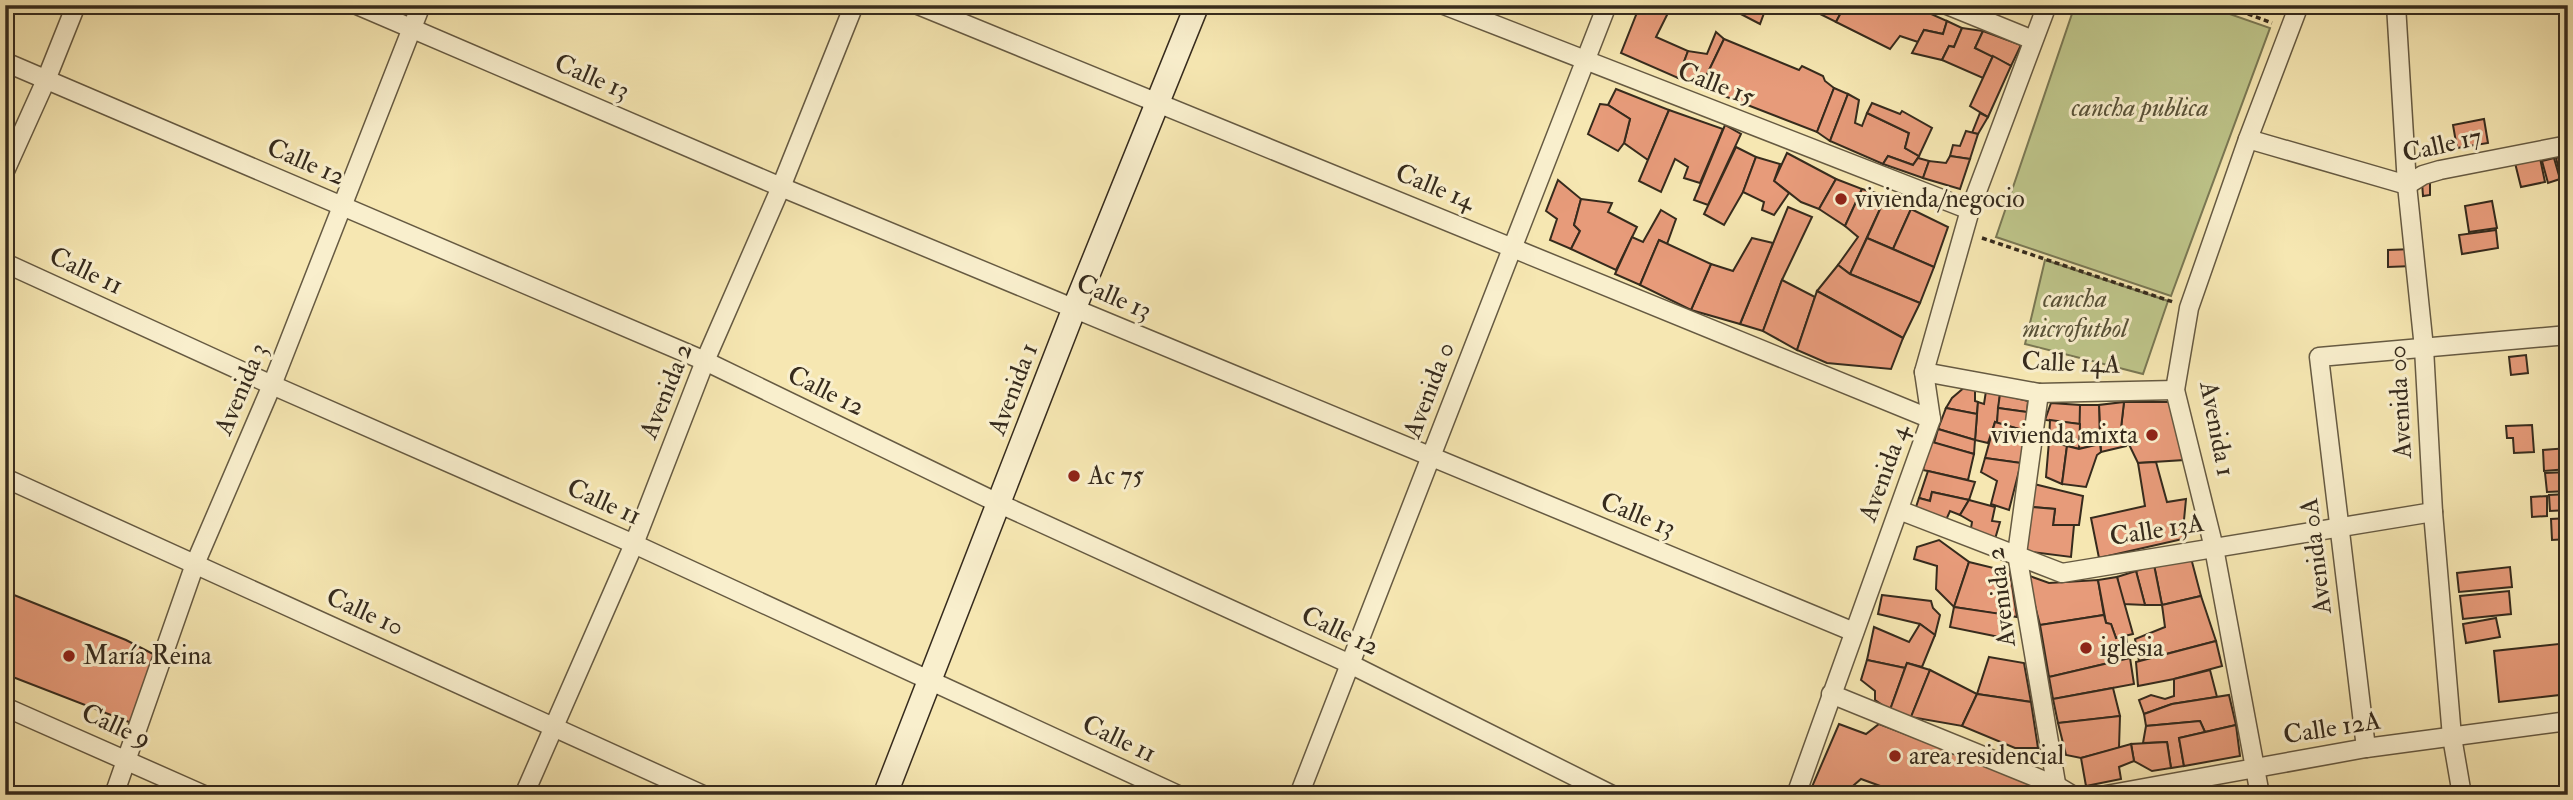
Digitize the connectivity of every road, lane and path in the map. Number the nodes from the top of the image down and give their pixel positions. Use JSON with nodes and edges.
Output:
{"nodes":[{"id":1,"x":76,"y":5,"type":"edge"},
{"id":2,"x":357,"y":5,"type":"edge"},
{"id":3,"x":421,"y":5,"type":"edge"},
{"id":4,"x":854,"y":5,"type":"edge"},
{"id":5,"x":918,"y":5,"type":"edge"},
{"id":6,"x":1197,"y":5,"type":"edge"},
{"id":7,"x":1444,"y":5,"type":"edge"},
{"id":8,"x":1608,"y":5,"type":"edge"},
{"id":9,"x":1947,"y":5,"type":"edge"},
{"id":10,"x":2047,"y":5,"type":"edge"},
{"id":11,"x":2224,"y":5,"type":"edge"},
{"id":12,"x":2299,"y":5,"type":"edge"},
{"id":13,"x":2396,"y":5,"type":"edge"},
{"id":14,"x":412,"y":29,"type":"junction"},
{"id":15,"x":2290,"y":30,"type":"junction"},
{"id":16,"x":2033,"y":40,"type":"junction"},
{"id":17,"x":1586,"y":61,"type":"junction"},
{"id":18,"x":5,"y":62,"type":"edge"},
{"id":19,"x":46,"y":80,"type":"junction"},
{"id":20,"x":1158,"y":104,"type":"junction"},
{"id":21,"x":2248,"y":139,"type":"junction"},
{"id":22,"x":2568,"y":145,"type":"edge"},
{"id":23,"x":5,"y":171,"type":"edge"},
{"id":24,"x":2407,"y":185,"type":"junction"},
{"id":25,"x":781,"y":187,"type":"junction"},
{"id":26,"x":344,"y":206,"type":"junction"},
{"id":27,"x":1970,"y":210,"type":"junction"},
{"id":28,"x":1965,"y":232,"type":"junction"},
{"id":29,"x":1513,"y":247,"type":"junction"},
{"id":30,"x":5,"y":263,"type":"edge"},
{"id":31,"x":2189,"y":307,"type":"junction"},
{"id":32,"x":1074,"y":309,"type":"junction"},
{"id":33,"x":2568,"y":335,"type":"edge"},
{"id":34,"x":2424,"y":348,"type":"junction"},
{"id":35,"x":705,"y":361,"type":"junction"},
{"id":36,"x":1924,"y":372,"type":"junction"},
{"id":37,"x":272,"y":385,"type":"junction"},
{"id":38,"x":2175,"y":390,"type":"junction"},
{"id":39,"x":2039,"y":393,"type":"junction"},
{"id":40,"x":1931,"y":419,"type":"junction"},
{"id":41,"x":1431,"y":458,"type":"junction"},
{"id":42,"x":5,"y":478,"type":"edge"},
{"id":43,"x":1000,"y":504,"type":"junction"},
{"id":44,"x":1899,"y":510,"type":"junction"},
{"id":45,"x":2433,"y":512,"type":"junction"},
{"id":46,"x":2338,"y":527,"type":"junction"},
{"id":47,"x":634,"y":544,"type":"junction"},
{"id":48,"x":2214,"y":548,"type":"junction"},
{"id":49,"x":2017,"y":554,"type":"junction"},
{"id":50,"x":195,"y":564,"type":"junction"},
{"id":51,"x":1854,"y":632,"type":"junction"},
{"id":52,"x":1350,"y":664,"type":"junction"},
{"id":53,"x":930,"y":682,"type":"junction"},
{"id":54,"x":1831,"y":694,"type":"junction"},
{"id":55,"x":5,"y":707,"type":"edge"},
{"id":56,"x":2568,"y":721,"type":"edge"},
{"id":57,"x":554,"y":726,"type":"junction"},
{"id":58,"x":2452,"y":737,"type":"junction"},
{"id":59,"x":2366,"y":748,"type":"junction"},
{"id":60,"x":126,"y":759,"type":"junction"},
{"id":61,"x":2254,"y":768,"type":"junction"},
{"id":62,"x":2062,"y":792,"type":"edge"},
{"id":63,"x":114,"y":795,"type":"edge"},
{"id":64,"x":204,"y":795,"type":"edge"},
{"id":65,"x":524,"y":795,"type":"edge"},
{"id":66,"x":704,"y":795,"type":"edge"},
{"id":67,"x":885,"y":795,"type":"edge"},
{"id":68,"x":1178,"y":795,"type":"edge"},
{"id":69,"x":1299,"y":795,"type":"edge"},
{"id":70,"x":1612,"y":795,"type":"edge"},
{"id":71,"x":1796,"y":795,"type":"edge"},
{"id":72,"x":2106,"y":795,"type":"edge"},
{"id":73,"x":2260,"y":795,"type":"edge"},
{"id":74,"x":2462,"y":795,"type":"edge"}],
"edges":[{"from":1,"to":19,"type":"street"},
{"from":2,"to":14,"type":"street","name":"Calle 13"},
{"from":3,"to":14,"type":"street","name":"Avenida 3"},
{"from":4,"to":25,"type":"street","name":"Avenida 2"},
{"from":5,"to":20,"type":"street","name":"Calle 14"},
{"from":6,"to":20,"type":"street","name":"Avenida 1"},
{"from":7,"to":17,"type":"street","name":"Calle 15"},
{"from":8,"to":17,"type":"street","name":"Avenida 0"},
{"from":9,"to":16,"type":"street"},
{"from":10,"to":16,"type":"street","name":"Avenida 4"},
{"from":11,"to":15,"type":"path"},
{"from":12,"to":15,"type":"street","name":"Avenida 1"},
{"from":13,"to":24,"type":"street","name":"Avenida 00"},
{"from":14,"to":25,"type":"street","name":"Calle 13"},
{"from":14,"to":26,"type":"street","name":"Avenida 3"},
{"from":15,"to":21,"type":"street","name":"Avenida 1"},
{"from":16,"to":27,"type":"street","name":"Avenida 4"},
{"from":17,"to":27,"type":"street","name":"Calle 15"},
{"from":17,"to":29,"type":"street","name":"Avenida 0"},
{"from":18,"to":19,"type":"street","name":"Calle 12"},
{"from":19,"to":23,"type":"street"},
{"from":19,"to":26,"type":"street","name":"Calle 12"},
{"from":20,"to":29,"type":"street","name":"Calle 14"},
{"from":20,"to":32,"type":"street","name":"Avenida 1"},
{"from":21,"to":24,"type":"street","name":"Calle 17"},
{"from":21,"to":31,"type":"street","name":"Avenida 1"},
{"from":22,"to":24,"type":"street","name":"Calle 17"},
{"from":24,"to":34,"type":"street","name":"Avenida 00"},
{"from":25,"to":32,"type":"street","name":"Calle 13"},
{"from":25,"to":35,"type":"street","name":"Avenida 2"},
{"from":26,"to":35,"type":"street","name":"Calle 12"},
{"from":26,"to":37,"type":"street","name":"Avenida 3"},
{"from":27,"to":28,"type":"street","name":"Avenida 4"},
{"from":28,"to":31,"type":"path"},
{"from":28,"to":36,"type":"street","name":"Avenida 4"},
{"from":29,"to":40,"type":"street","name":"Calle 14"},
{"from":29,"to":41,"type":"street","name":"Avenida 0"},
{"from":30,"to":37,"type":"street","name":"Calle 11"},
{"from":31,"to":38,"type":"street","name":"Avenida 1"},
{"from":32,"to":41,"type":"street","name":"Calle 13"},
{"from":32,"to":43,"type":"street","name":"Avenida 1"},
{"from":33,"to":34,"type":"street"},
{"from":34,"to":45,"type":"street","name":"Avenida 00"},
{"from":34,"to":46,"type":"street","name":"Avenida 0A"},
{"from":35,"to":43,"type":"street","name":"Calle 12"},
{"from":35,"to":47,"type":"street","name":"Avenida 2"},
{"from":36,"to":39,"type":"street","name":"Calle 14A"},
{"from":36,"to":40,"type":"street","name":"Avenida 4"},
{"from":37,"to":47,"type":"street","name":"Calle 11"},
{"from":37,"to":50,"type":"street","name":"Avenida 3"},
{"from":38,"to":39,"type":"street","name":"Calle 14A"},
{"from":38,"to":48,"type":"street","name":"Avenida 1"},
{"from":39,"to":49,"type":"street","name":"Avenida 2"},
{"from":40,"to":44,"type":"street","name":"Avenida 4"},
{"from":41,"to":51,"type":"street","name":"Calle 13"},
{"from":41,"to":52,"type":"street","name":"Avenida 0"},
{"from":42,"to":50,"type":"street","name":"Calle 10"},
{"from":43,"to":52,"type":"street","name":"Calle 12"},
{"from":43,"to":53,"type":"street","name":"Avenida 1"},
{"from":44,"to":49,"type":"street","name":"Calle 13A"},
{"from":44,"to":51,"type":"street","name":"Avenida 4"},
{"from":45,"to":46,"type":"street","name":"Calle 13A"},
{"from":45,"to":58,"type":"street","name":"Avenida 00"},
{"from":46,"to":48,"type":"street","name":"Calle 13A"},
{"from":46,"to":59,"type":"street","name":"Avenida 0A"},
{"from":47,"to":53,"type":"street","name":"Calle 11"},
{"from":47,"to":57,"type":"street","name":"Avenida 2"},
{"from":48,"to":49,"type":"street","name":"Calle 13A"},
{"from":48,"to":61,"type":"street","name":"Avenida 1"},
{"from":49,"to":62,"type":"street","name":"Avenida 2"},
{"from":50,"to":57,"type":"street","name":"Calle 10"},
{"from":50,"to":60,"type":"street","name":"Avenida 3"},
{"from":51,"to":54,"type":"street","name":"Avenida 4"},
{"from":52,"to":69,"type":"street","name":"Avenida 0"},
{"from":52,"to":70,"type":"street","name":"Calle 12"},
{"from":53,"to":67,"type":"street","name":"Avenida 1"},
{"from":53,"to":68,"type":"street","name":"Calle 11"},
{"from":54,"to":62,"type":"street"},
{"from":54,"to":71,"type":"street","name":"Avenida 4"},
{"from":55,"to":60,"type":"street","name":"Calle 9"},
{"from":56,"to":58,"type":"street","name":"Calle 12A"},
{"from":57,"to":65,"type":"street","name":"Avenida 2"},
{"from":57,"to":66,"type":"street","name":"Calle 10"},
{"from":58,"to":59,"type":"street","name":"Calle 12A"},
{"from":58,"to":74,"type":"street","name":"Avenida 00"},
{"from":59,"to":61,"type":"street","name":"Calle 12A"},
{"from":60,"to":63,"type":"street","name":"Avenida 3"},
{"from":60,"to":64,"type":"street","name":"Calle 9"},
{"from":61,"to":72,"type":"street","name":"Calle 12A"},
{"from":61,"to":73,"type":"street","name":"Avenida 1"}]}
